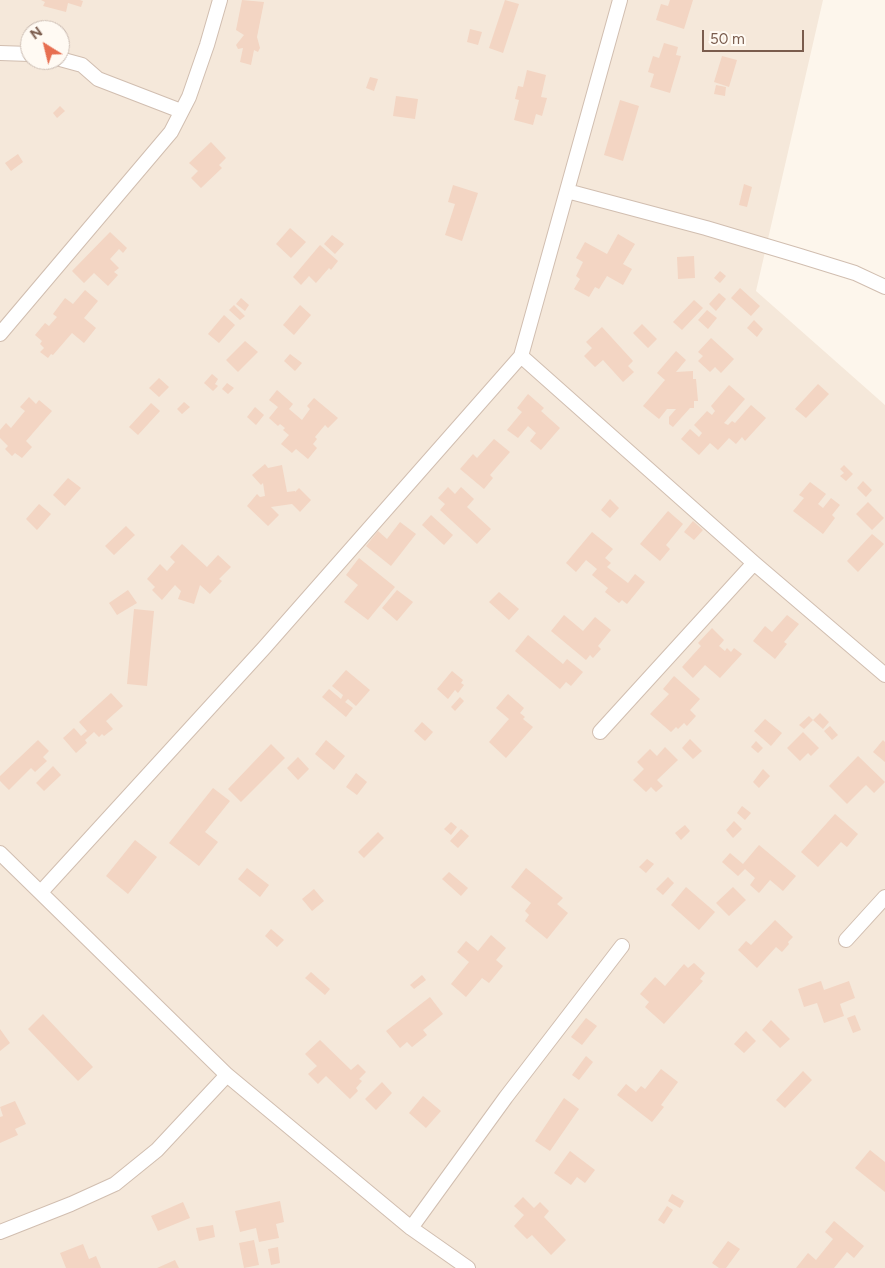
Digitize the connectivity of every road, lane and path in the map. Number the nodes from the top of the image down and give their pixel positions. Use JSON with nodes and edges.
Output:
{"nodes":[{"id":1,"x":220,"y":0,"type":"edge"},
{"id":2,"x":620,"y":0,"type":"edge"},
{"id":3,"x":0,"y":53,"type":"edge"},
{"id":4,"x":20,"y":54,"type":"edge"},
{"id":5,"x":70,"y":62,"type":"edge"},
{"id":6,"x":182,"y":111,"type":"junction"},
{"id":7,"x":567,"y":191,"type":"junction"},
{"id":8,"x":885,"y":288,"type":"edge"},
{"id":9,"x":0,"y":334,"type":"edge"},
{"id":10,"x":521,"y":356,"type":"junction"},
{"id":11,"x":754,"y":563,"type":"junction"},
{"id":12,"x":885,"y":675,"type":"edge"},
{"id":13,"x":600,"y":732,"type":"dead end"},
{"id":14,"x":0,"y":853,"type":"edge"},
{"id":15,"x":41,"y":892,"type":"junction"},
{"id":16,"x":885,"y":897,"type":"edge"},
{"id":17,"x":846,"y":940,"type":"dead end"},
{"id":18,"x":622,"y":946,"type":"dead end"},
{"id":19,"x":227,"y":1075,"type":"junction"},
{"id":20,"x":412,"y":1228,"type":"junction"},
{"id":21,"x":0,"y":1232,"type":"edge"},
{"id":22,"x":468,"y":1268,"type":"edge"}],
"edges":[{"from":1,"to":6,"type":"street"},
{"from":2,"to":7,"type":"street"},
{"from":3,"to":4,"type":"street"},
{"from":5,"to":6,"type":"street"},
{"from":6,"to":9,"type":"street"},
{"from":7,"to":8,"type":"street"},
{"from":7,"to":10,"type":"street"},
{"from":10,"to":11,"type":"street"},
{"from":10,"to":15,"type":"street"},
{"from":11,"to":12,"type":"street"},
{"from":11,"to":13,"type":"street"},
{"from":14,"to":15,"type":"street"},
{"from":15,"to":19,"type":"street"},
{"from":16,"to":17,"type":"street"},
{"from":18,"to":20,"type":"street"},
{"from":19,"to":20,"type":"street"},
{"from":19,"to":21,"type":"street"},
{"from":20,"to":22,"type":"street"}]}
